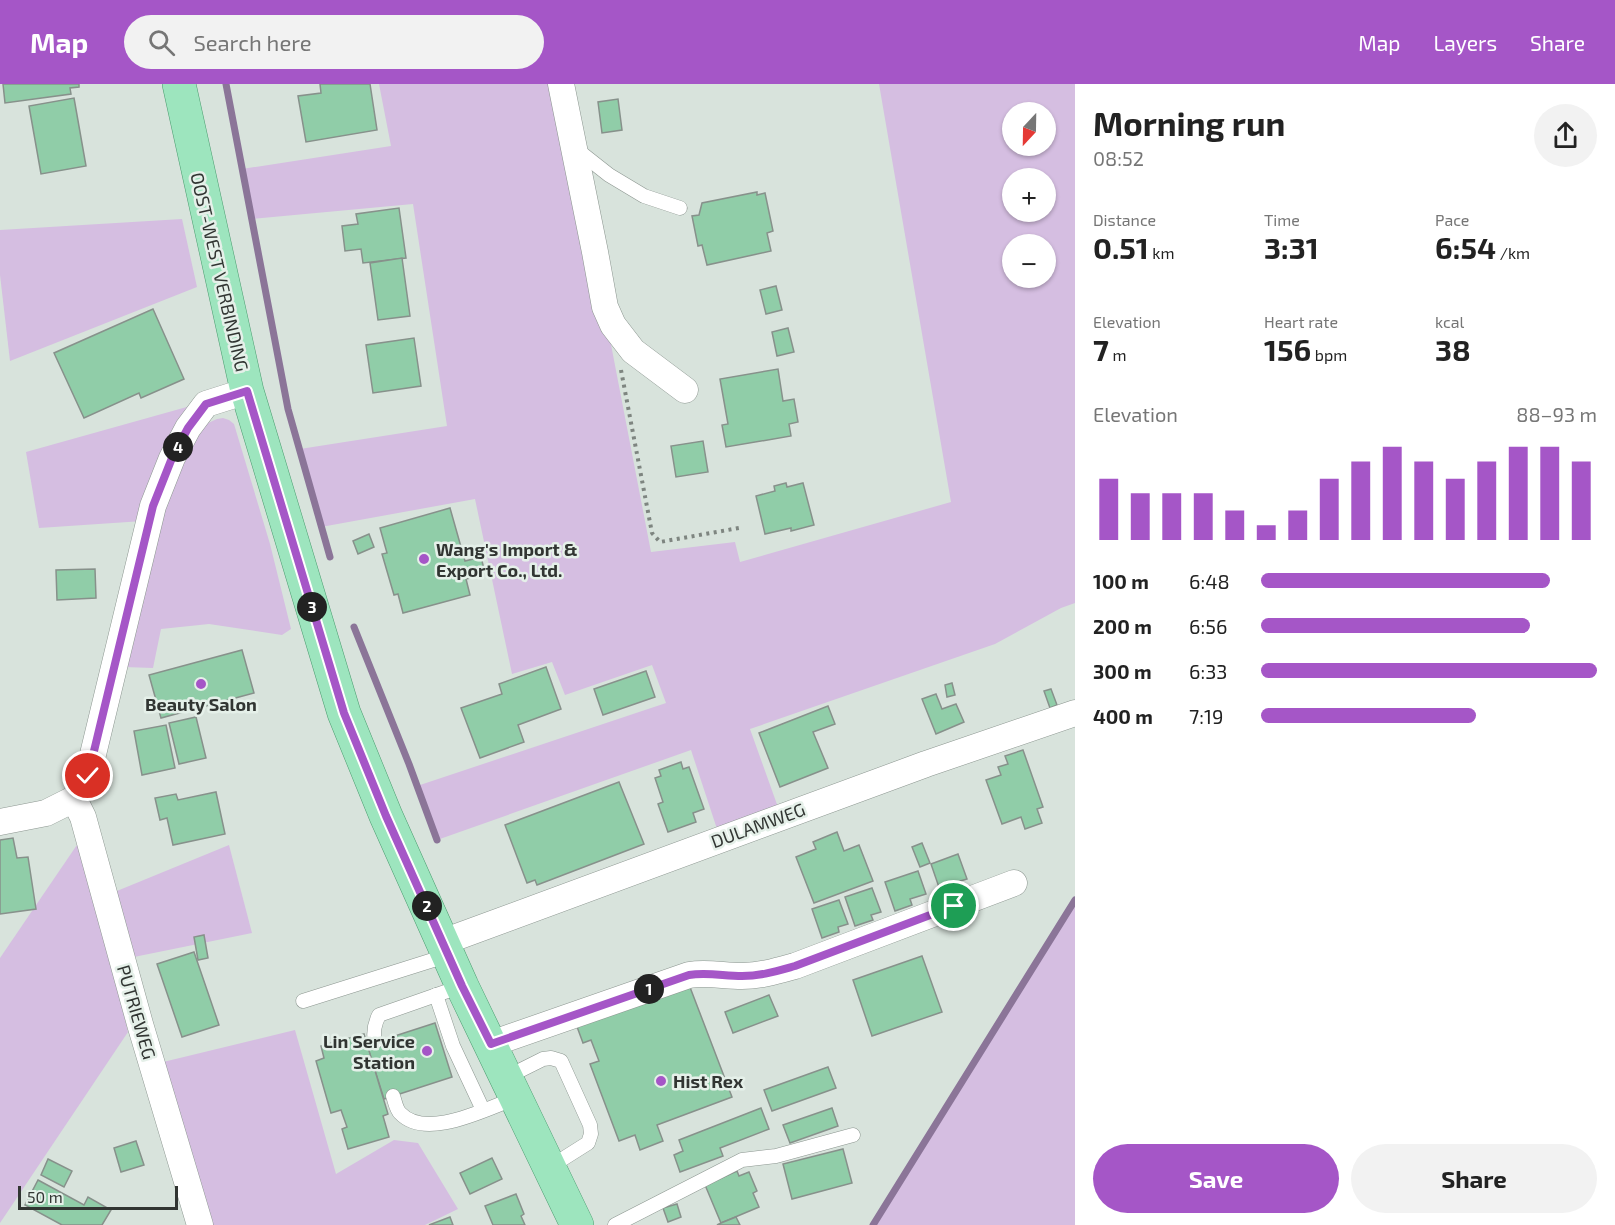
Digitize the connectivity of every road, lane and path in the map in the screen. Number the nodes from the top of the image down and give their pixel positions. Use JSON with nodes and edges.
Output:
{"nodes":[{"id":1,"x":179,"y":84,"type":"edge"},
{"id":2,"x":561,"y":84,"type":"edge"},
{"id":3,"x":574,"y":148,"type":"junction"},
{"id":4,"x":680,"y":208,"type":"dead end"},
{"id":5,"x":613,"y":325,"type":"junction"},
{"id":6,"x":685,"y":390,"type":"dead end"},
{"id":7,"x":247,"y":391,"type":"junction"},
{"id":8,"x":739,"y":528,"type":"dead end"},
{"id":9,"x":1075,"y":713,"type":"edge"},
{"id":10,"x":74,"y":799,"type":"junction"},
{"id":11,"x":0,"y":822,"type":"edge"},
{"id":12,"x":1014,"y":883,"type":"dead end"},
{"id":13,"x":446,"y":948,"type":"junction"},
{"id":14,"x":449,"y":991,"type":"junction"},
{"id":15,"x":303,"y":1001,"type":"dead end"},
{"id":16,"x":375,"y":1042,"type":"dead end"},
{"id":17,"x":491,"y":1044,"type":"junction"},
{"id":18,"x":511,"y":1087,"type":"junction"},
{"id":19,"x":393,"y":1096,"type":"dead end"},
{"id":20,"x":483,"y":1110,"type":"junction"},
{"id":21,"x":853,"y":1135,"type":"dead end"},
{"id":22,"x":550,"y":1167,"type":"junction"},
{"id":23,"x":200,"y":1225,"type":"edge"},
{"id":24,"x":577,"y":1225,"type":"edge"},
{"id":25,"x":615,"y":1225,"type":"edge"}],
"edges":[{"from":1,"to":7,"type":"main road","name":"OOST-WEST VERBINDING"},
{"from":2,"to":3,"type":"street"},
{"from":3,"to":4,"type":"lane"},
{"from":3,"to":5,"type":"street"},
{"from":5,"to":6,"type":"street"},
{"from":5,"to":8,"type":"path"},
{"from":7,"to":10,"type":"street"},
{"from":7,"to":13,"type":"main road","name":"OOST-WEST VERBINDING"},
{"from":9,"to":13,"type":"street","name":"DULAMWEG"},
{"from":10,"to":11,"type":"street"},
{"from":10,"to":23,"type":"street","name":"PUTRIEWEG"},
{"from":12,"to":17,"type":"street"},
{"from":13,"to":14,"type":"main road","name":"OOST-WEST VERBINDING"},
{"from":13,"to":15,"type":"lane"},
{"from":14,"to":16,"type":"lane"},
{"from":14,"to":17,"type":"main road","name":"OOST-WEST VERBINDING"},
{"from":14,"to":20,"type":"lane"},
{"from":17,"to":18,"type":"main road","name":"OOST-WEST VERBINDING"},
{"from":18,"to":20,"type":"lane"},
{"from":18,"to":22,"type":"main road","name":"OOST-WEST VERBINDING"},
{"from":18,"to":22,"type":"lane"},
{"from":19,"to":20,"type":"lane"},
{"from":21,"to":25,"type":"lane"},
{"from":22,"to":24,"type":"main road","name":"OOST-WEST VERBINDING"}]}
